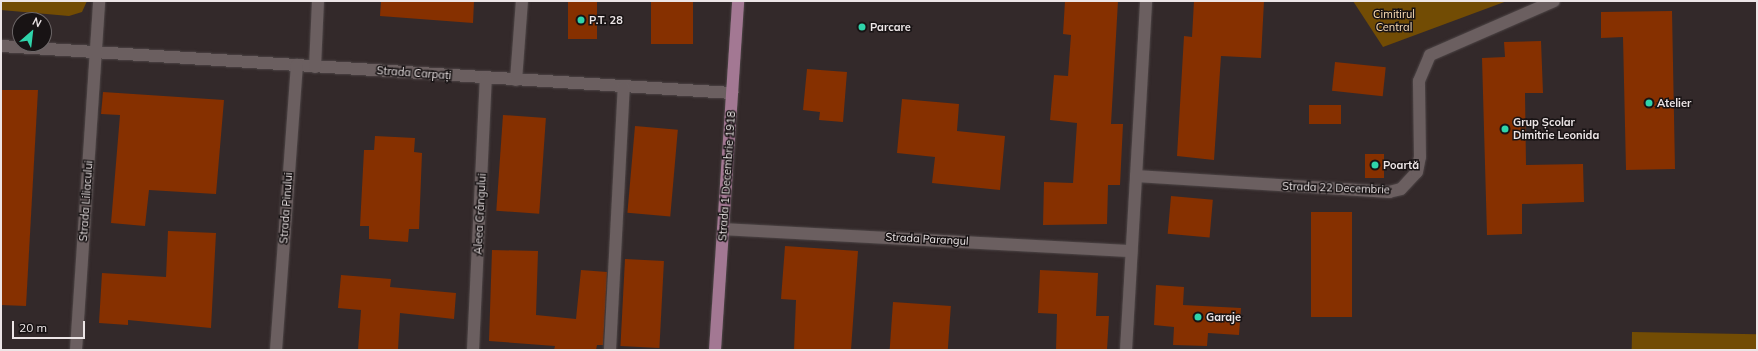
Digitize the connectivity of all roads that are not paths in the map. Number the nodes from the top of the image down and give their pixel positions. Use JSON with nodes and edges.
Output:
{"nodes":[{"id":1,"x":99,"y":1,"type":"edge"},
{"id":2,"x":318,"y":1,"type":"edge"},
{"id":3,"x":522,"y":1,"type":"edge"},
{"id":4,"x":738,"y":1,"type":"edge"},
{"id":5,"x":1146,"y":1,"type":"edge"},
{"id":6,"x":1554,"y":1,"type":"edge"},
{"id":7,"x":1,"y":46,"type":"edge"},
{"id":8,"x":96,"y":52,"type":"junction"},
{"id":9,"x":297,"y":65,"type":"junction"},
{"id":10,"x":315,"y":67,"type":"junction"},
{"id":11,"x":486,"y":78,"type":"junction"},
{"id":12,"x":516,"y":80,"type":"junction"},
{"id":13,"x":624,"y":87,"type":"junction"},
{"id":14,"x":732,"y":93,"type":"junction"},
{"id":15,"x":1136,"y":176,"type":"junction"},
{"id":16,"x":723,"y":229,"type":"junction"},
{"id":17,"x":1131,"y":251,"type":"junction"},
{"id":18,"x":76,"y":350,"type":"edge"},
{"id":19,"x":276,"y":350,"type":"edge"},
{"id":20,"x":473,"y":350,"type":"edge"},
{"id":21,"x":610,"y":350,"type":"edge"},
{"id":22,"x":715,"y":350,"type":"edge"},
{"id":23,"x":1126,"y":350,"type":"edge"}],
"edges":[{"from":1,"to":8,"type":"street"},
{"from":2,"to":10,"type":"street"},
{"from":3,"to":12,"type":"street"},
{"from":4,"to":14,"type":"main road","name":"Strada 1 Decembrie 1918"},
{"from":5,"to":15,"type":"street"},
{"from":6,"to":15,"type":"street","name":"Strada 22 Decembrie"},
{"from":7,"to":8,"type":"street","name":"Strada Carpați"},
{"from":8,"to":9,"type":"street","name":"Strada Carpați"},
{"from":8,"to":18,"type":"street","name":"Strada Liliacului"},
{"from":9,"to":10,"type":"street","name":"Strada Carpați"},
{"from":9,"to":19,"type":"street","name":"Strada Pinului"},
{"from":10,"to":11,"type":"street","name":"Strada Carpați"},
{"from":11,"to":12,"type":"street","name":"Strada Carpați"},
{"from":11,"to":20,"type":"street","name":"Aleea Crângului"},
{"from":12,"to":13,"type":"street","name":"Strada Carpați"},
{"from":13,"to":14,"type":"street","name":"Strada Carpați"},
{"from":13,"to":21,"type":"street"},
{"from":14,"to":16,"type":"main road","name":"Strada 1 Decembrie 1918"},
{"from":15,"to":17,"type":"street"},
{"from":16,"to":17,"type":"street","name":"Strada Parangul"},
{"from":16,"to":22,"type":"main road","name":"Strada 1 Decembrie 1918"},
{"from":17,"to":23,"type":"street"}]}
